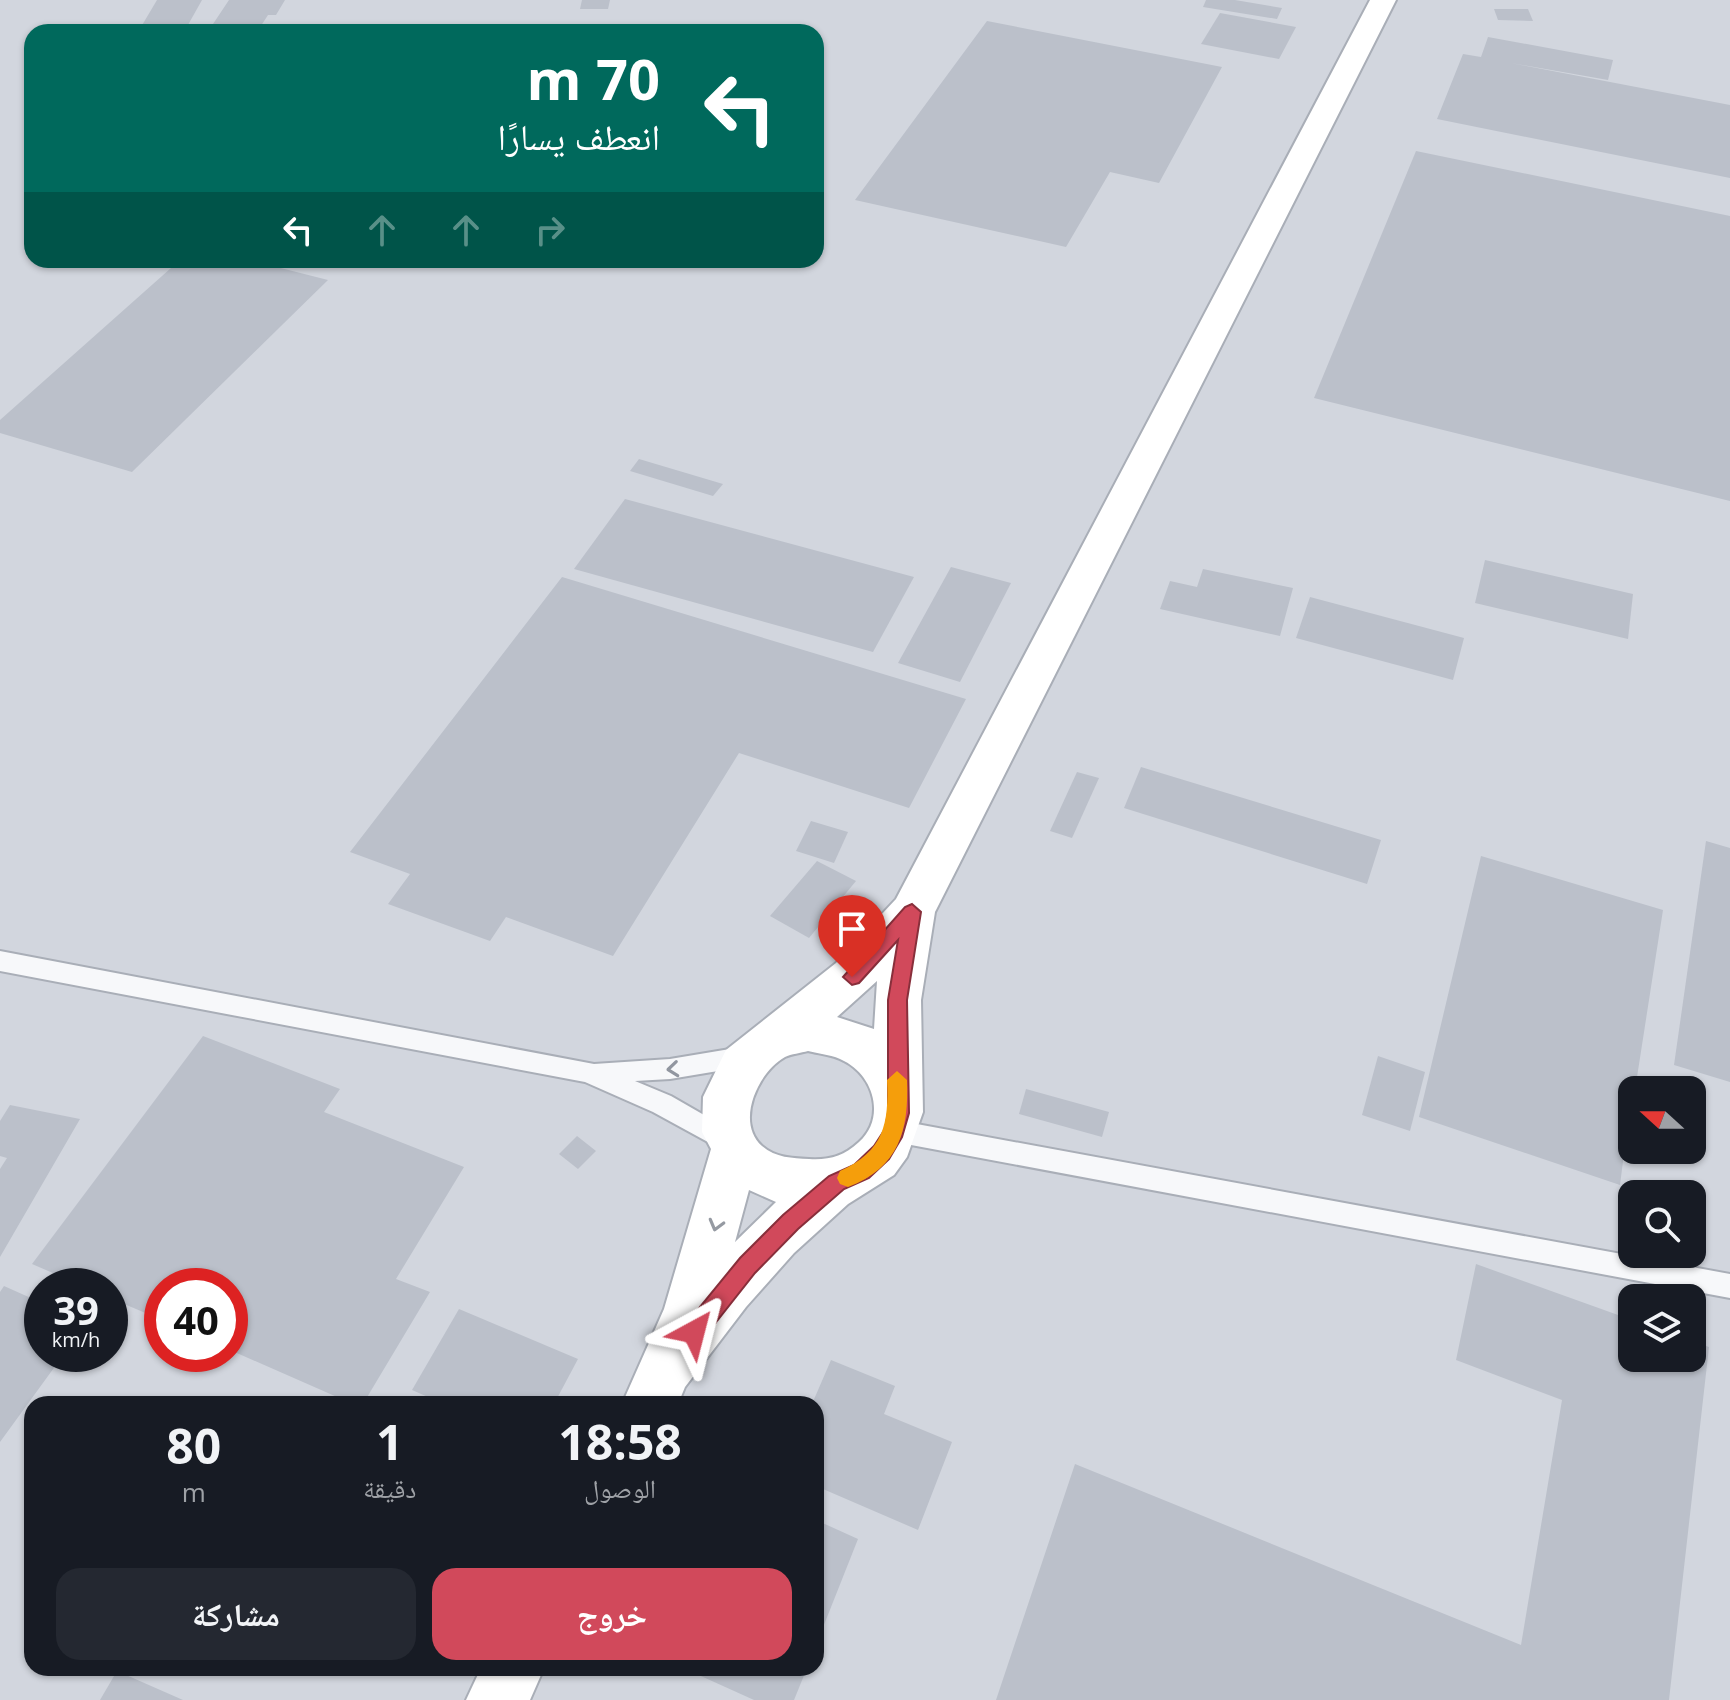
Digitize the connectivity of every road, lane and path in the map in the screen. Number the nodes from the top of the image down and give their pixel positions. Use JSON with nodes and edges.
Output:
{"nodes":[{"id":1,"x":1383,"y":0,"type":"edge"},
{"id":2,"x":912,"y":912,"type":"junction"},
{"id":3,"x":0,"y":961,"type":"edge"},
{"id":4,"x":764,"y":1047,"type":"junction"},
{"id":5,"x":588,"y":1072,"type":"junction"},
{"id":6,"x":896,"y":1113,"type":"junction"},
{"id":7,"x":734,"y":1147,"type":"junction"},
{"id":8,"x":837,"y":1183,"type":"junction"},
{"id":9,"x":1730,"y":1286,"type":"edge"},
{"id":10,"x":659,"y":1386,"type":"edge"},
{"id":11,"x":510,"y":1676,"type":"edge"},
{"id":12,"x":497,"y":1700,"type":"edge"}],
"edges":[{"from":1,"to":2,"type":"street"},
{"from":2,"to":4,"type":"street"},
{"from":2,"to":6,"type":"street"},
{"from":3,"to":5,"type":"lane"},
{"from":4,"to":5,"type":"lane","one_way":true},
{"from":4,"to":6,"type":"street"},
{"from":4,"to":7,"type":"street"},
{"from":5,"to":7,"type":"lane"},
{"from":6,"to":8,"type":"street"},
{"from":6,"to":9,"type":"lane"},
{"from":7,"to":8,"type":"street"},
{"from":7,"to":10,"type":"street","one_way":true},
{"from":8,"to":10,"type":"street"},
{"from":11,"to":12,"type":"street"}]}
